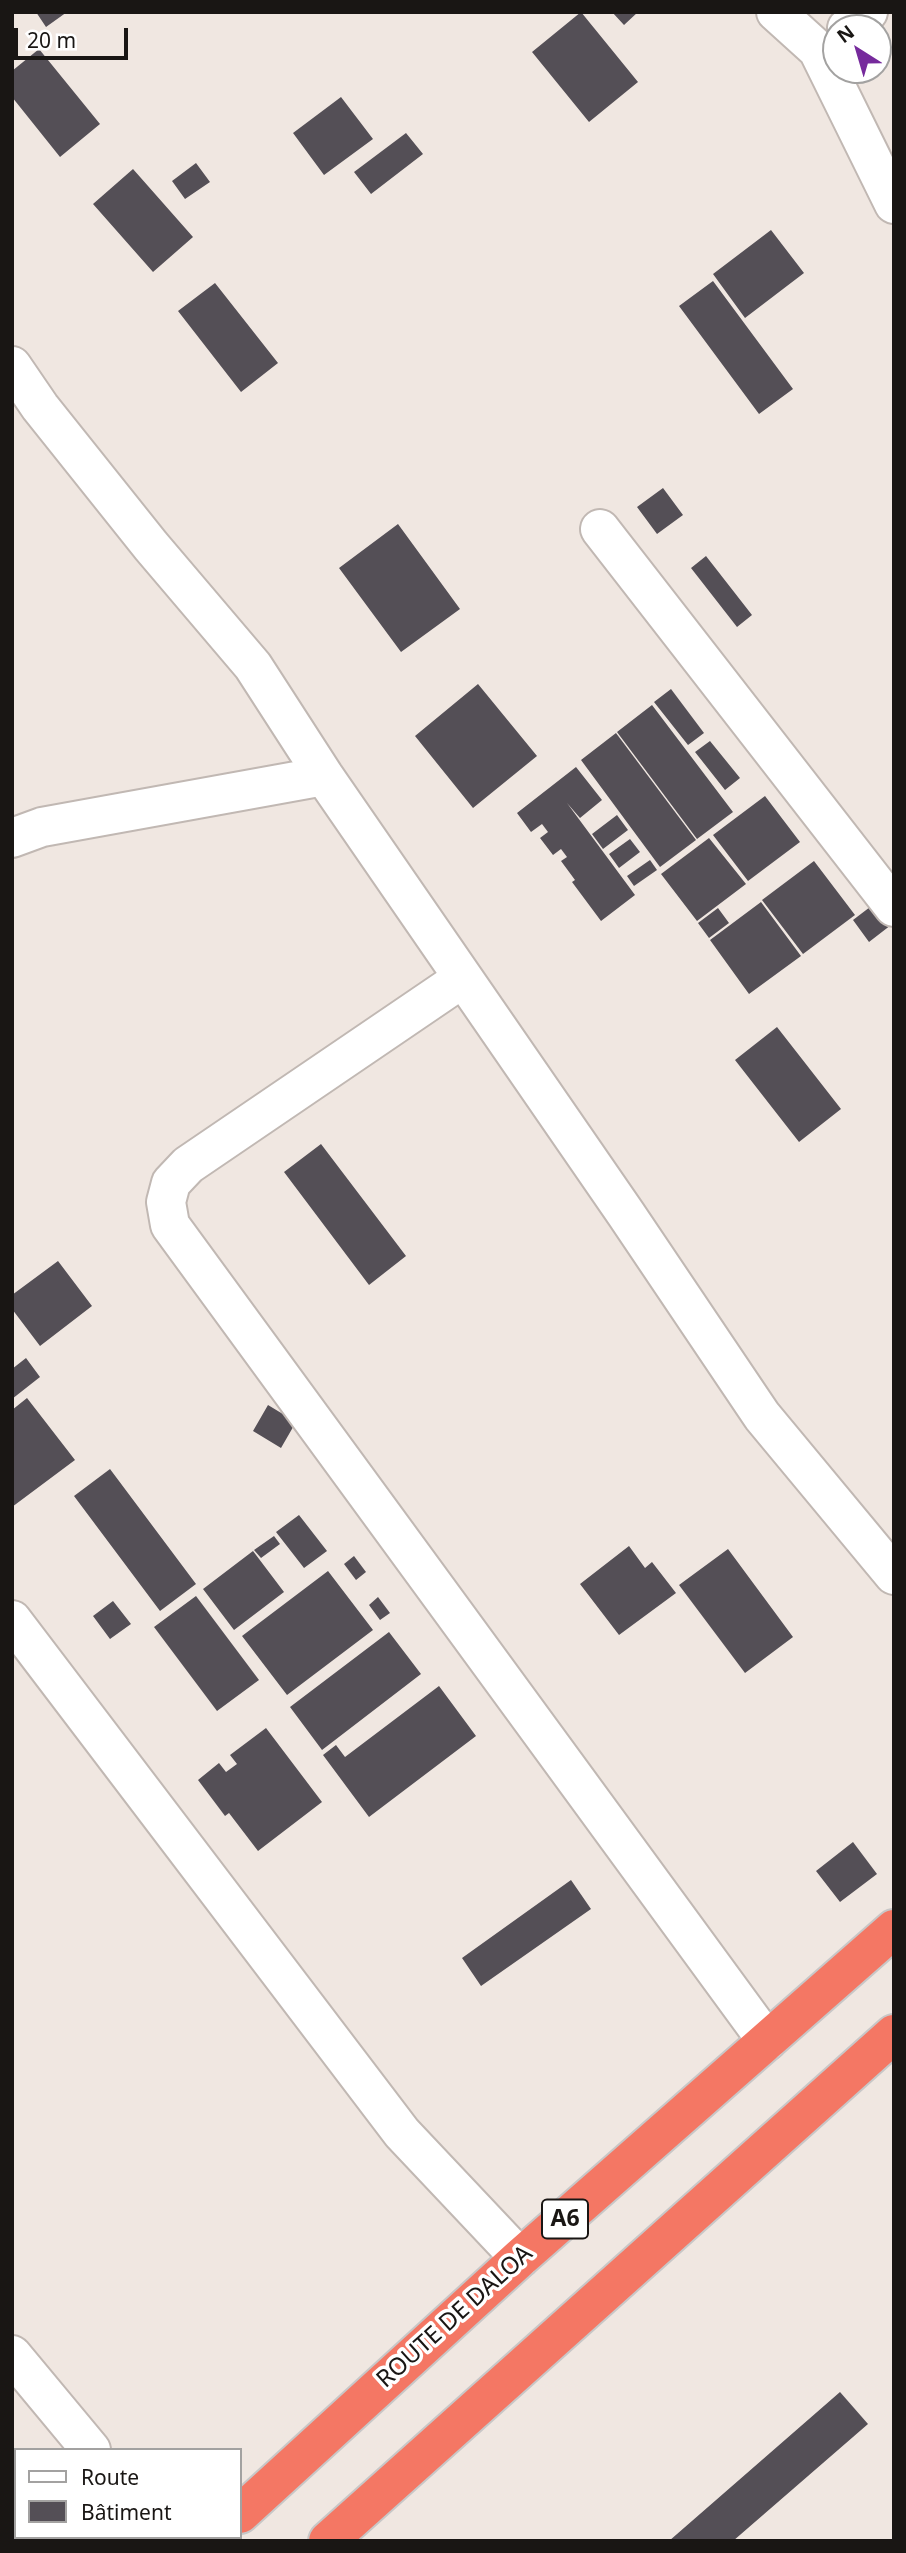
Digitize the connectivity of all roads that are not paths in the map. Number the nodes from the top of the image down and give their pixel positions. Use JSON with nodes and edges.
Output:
{"nodes":[{"id":1,"x":776,"y":12,"type":"edge"},
{"id":2,"x":822,"y":33,"type":"edge"},
{"id":3,"x":851,"y":84,"type":"edge"},
{"id":4,"x":894,"y":204,"type":"edge"},
{"id":5,"x":12,"y":366,"type":"edge"},
{"id":6,"x":600,"y":529,"type":"dead end"},
{"id":7,"x":324,"y":776,"type":"junction"},
{"id":8,"x":12,"y":838,"type":"edge"},
{"id":9,"x":894,"y":907,"type":"edge"},
{"id":10,"x":463,"y":978,"type":"junction"},
{"id":11,"x":894,"y":1575,"type":"edge"},
{"id":12,"x":12,"y":1620,"type":"edge"},
{"id":13,"x":894,"y":1929,"type":"edge"},
{"id":14,"x":894,"y":2034,"type":"edge"},
{"id":15,"x":767,"y":2041,"type":"junction"},
{"id":16,"x":520,"y":2258,"type":"junction"},
{"id":17,"x":12,"y":2355,"type":"edge"},
{"id":18,"x":89,"y":2448,"type":"edge"},
{"id":19,"x":242,"y":2512,"type":"edge"},
{"id":20,"x":328,"y":2541,"type":"edge"}],
"edges":[{"from":1,"to":2,"type":"street"},
{"from":3,"to":4,"type":"street"},
{"from":5,"to":7,"type":"street"},
{"from":6,"to":9,"type":"street"},
{"from":7,"to":8,"type":"street"},
{"from":7,"to":10,"type":"street"},
{"from":10,"to":11,"type":"street"},
{"from":10,"to":15,"type":"street"},
{"from":12,"to":16,"type":"street"},
{"from":13,"to":15,"type":"highway","name":"ROUTE DE DALOA","number":"A6"},
{"from":14,"to":20,"type":"highway"},
{"from":15,"to":16,"type":"highway","name":"ROUTE DE DALOA","number":"A6"},
{"from":16,"to":19,"type":"highway","name":"ROUTE DE DALOA","number":"A6"},
{"from":17,"to":18,"type":"street"}]}
